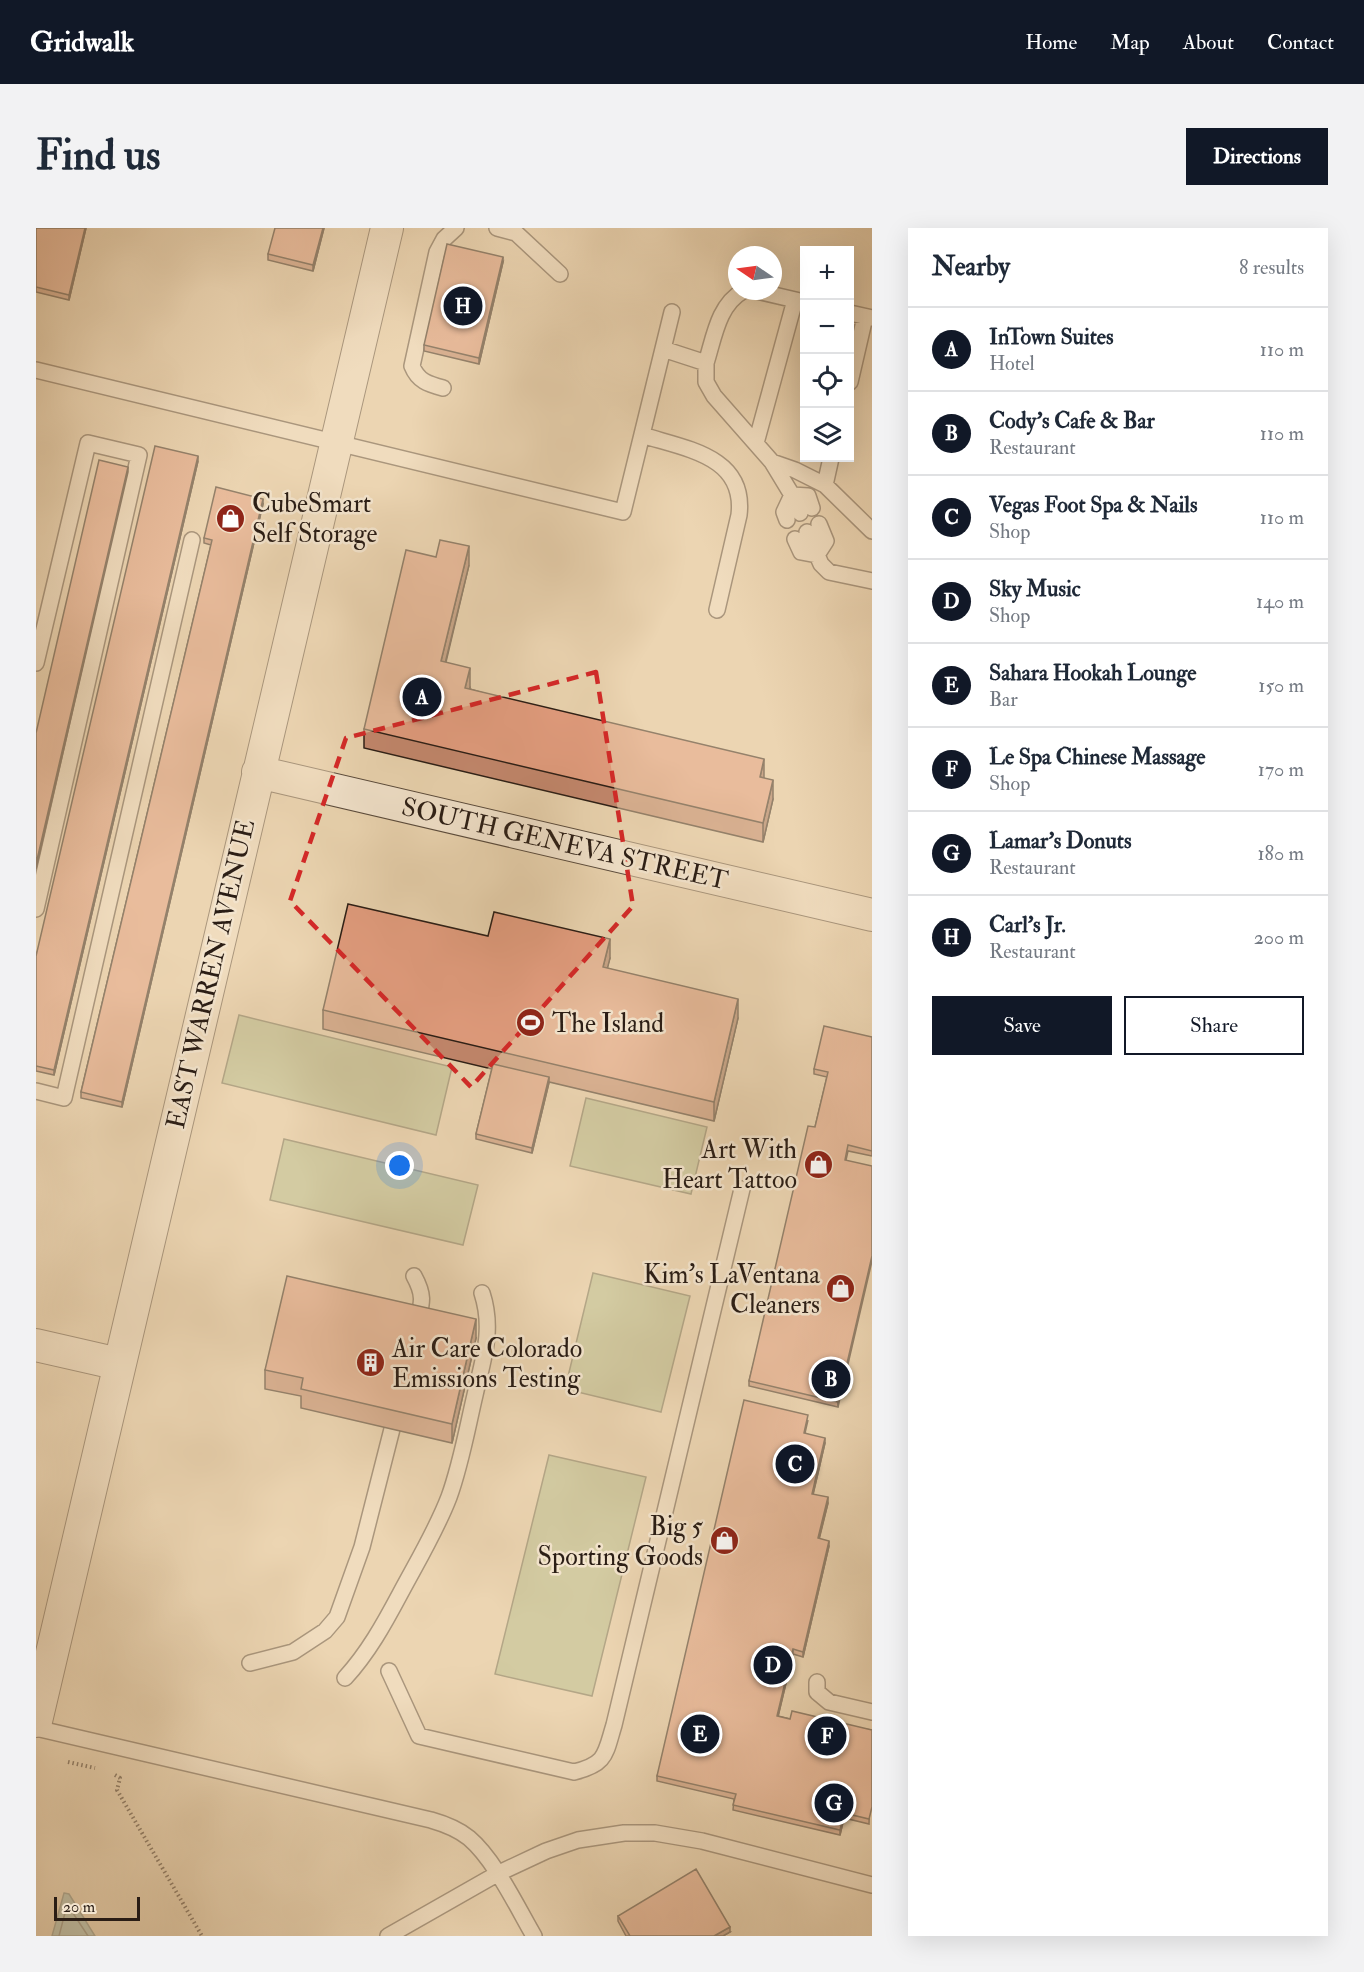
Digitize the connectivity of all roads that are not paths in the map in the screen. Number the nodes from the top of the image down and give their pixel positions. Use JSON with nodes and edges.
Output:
{"nodes":[{"id":1,"x":387,"y":228,"type":"edge"},
{"id":2,"x":456,"y":228,"type":"edge"},
{"id":3,"x":497,"y":228,"type":"edge"},
{"id":4,"x":560,"y":274,"type":"dead end"},
{"id":5,"x":782,"y":297,"type":"edge"},
{"id":6,"x":731,"y":300,"type":"edge"},
{"id":7,"x":800,"y":301,"type":"edge"},
{"id":8,"x":672,"y":312,"type":"dead end"},
{"id":9,"x":854,"y":314,"type":"edge"},
{"id":10,"x":869,"y":317,"type":"edge"},
{"id":11,"x":663,"y":350,"type":"junction"},
{"id":12,"x":706,"y":363,"type":"junction"},
{"id":13,"x":854,"y":366,"type":"edge"},
{"id":14,"x":36,"y":370,"type":"edge"},
{"id":15,"x":443,"y":388,"type":"dead end"},
{"id":16,"x":642,"y":435,"type":"junction"},
{"id":17,"x":336,"y":443,"type":"junction"},
{"id":18,"x":756,"y":443,"type":"junction"},
{"id":19,"x":772,"y":462,"type":"junction"},
{"id":20,"x":830,"y":462,"type":"edge"},
{"id":21,"x":825,"y":485,"type":"junction"},
{"id":22,"x":792,"y":495,"type":"junction"},
{"id":23,"x":807,"y":531,"type":"dead end"},
{"id":24,"x":872,"y":531,"type":"edge"},
{"id":25,"x":192,"y":540,"type":"dead end"},
{"id":26,"x":872,"y":580,"type":"edge"},
{"id":27,"x":717,"y":610,"type":"dead end"},
{"id":28,"x":36,"y":663,"type":"edge"},
{"id":29,"x":258,"y":772,"type":"junction"},
{"id":30,"x":36,"y":909,"type":"edge"},
{"id":31,"x":872,"y":915,"type":"edge"},
{"id":32,"x":36,"y":1091,"type":"edge"},
{"id":33,"x":742,"y":1189,"type":"dead end"},
{"id":34,"x":414,"y":1276,"type":"dead end"},
{"id":35,"x":482,"y":1293,"type":"dead end"},
{"id":36,"x":417,"y":1324,"type":"edge"},
{"id":37,"x":36,"y":1345,"type":"edge"},
{"id":38,"x":118,"y":1364,"type":"junction"},
{"id":39,"x":392,"y":1430,"type":"edge"},
{"id":40,"x":250,"y":1663,"type":"dead end"},
{"id":41,"x":389,"y":1671,"type":"dead end"},
{"id":42,"x":345,"y":1678,"type":"dead end"},
{"id":43,"x":817,"y":1682,"type":"dead end"},
{"id":44,"x":39,"y":1686,"type":"edge"},
{"id":45,"x":872,"y":1712,"type":"edge"},
{"id":46,"x":36,"y":1721,"type":"edge"},
{"id":47,"x":36,"y":1728,"type":"edge"},
{"id":48,"x":497,"y":1874,"type":"junction"},
{"id":49,"x":872,"y":1885,"type":"edge"},
{"id":50,"x":388,"y":1936,"type":"edge"},
{"id":51,"x":534,"y":1936,"type":"edge"}],
"edges":[{"from":1,"to":17,"type":"street","name":"EAST WARREN AVENUE"},
{"from":2,"to":15,"type":"lane"},
{"from":3,"to":4,"type":"lane"},
{"from":5,"to":7,"type":"lane"},
{"from":6,"to":12,"type":"lane"},
{"from":7,"to":18,"type":"lane"},
{"from":8,"to":11,"type":"lane"},
{"from":9,"to":10,"type":"lane"},
{"from":10,"to":13,"type":"lane"},
{"from":11,"to":12,"type":"lane"},
{"from":11,"to":16,"type":"lane"},
{"from":12,"to":18,"type":"lane"},
{"from":14,"to":17,"type":"lane"},
{"from":16,"to":17,"type":"lane"},
{"from":16,"to":27,"type":"lane"},
{"from":17,"to":29,"type":"street","name":"EAST WARREN AVENUE"},
{"from":18,"to":19,"type":"lane"},
{"from":19,"to":21,"type":"lane"},
{"from":19,"to":22,"type":"lane"},
{"from":20,"to":21,"type":"lane"},
{"from":21,"to":24,"type":"lane"},
{"from":22,"to":22,"type":"lane"},
{"from":23,"to":26,"type":"lane"},
{"from":25,"to":32,"type":"lane"},
{"from":28,"to":30,"type":"lane"},
{"from":29,"to":31,"type":"street","name":"SOUTH GENEVA STREET"},
{"from":29,"to":38,"type":"street","name":"EAST WARREN AVENUE"},
{"from":33,"to":41,"type":"lane"},
{"from":34,"to":36,"type":"lane"},
{"from":35,"to":42,"type":"lane"},
{"from":37,"to":38,"type":"street"},
{"from":38,"to":44,"type":"street","name":"EAST WARREN AVENUE"},
{"from":39,"to":40,"type":"lane"},
{"from":43,"to":45,"type":"lane"},
{"from":44,"to":46,"type":"street","name":"EAST WARREN AVENUE"},
{"from":47,"to":48,"type":"lane"},
{"from":48,"to":49,"type":"lane"},
{"from":48,"to":50,"type":"lane"},
{"from":48,"to":51,"type":"lane"}]}
